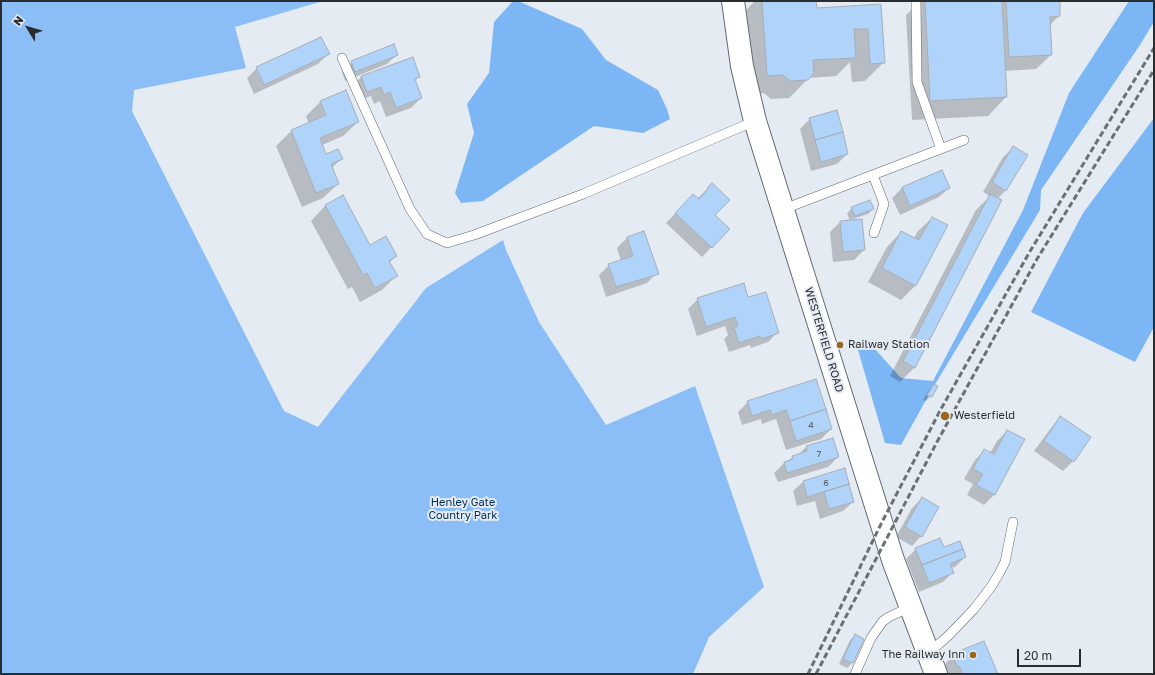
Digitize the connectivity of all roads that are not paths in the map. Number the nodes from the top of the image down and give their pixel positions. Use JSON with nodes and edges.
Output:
{"nodes":[{"id":1,"x":733,"y":1,"type":"edge"},
{"id":2,"x":916,"y":1,"type":"edge"},
{"id":3,"x":342,"y":58,"type":"dead end"},
{"id":4,"x":755,"y":121,"type":"junction"},
{"id":5,"x":964,"y":140,"type":"dead end"},
{"id":6,"x":941,"y":149,"type":"junction"},
{"id":7,"x":873,"y":175,"type":"junction"},
{"id":8,"x":784,"y":209,"type":"junction"},
{"id":9,"x":874,"y":233,"type":"dead end"},
{"id":10,"x":1013,"y":522,"type":"dead end"},
{"id":11,"x":910,"y":607,"type":"junction"},
{"id":12,"x":927,"y":651,"type":"junction"},
{"id":13,"x":856,"y":674,"type":"edge"},
{"id":14,"x":936,"y":674,"type":"edge"}],
"edges":[{"from":1,"to":4,"type":"main road","name":"WESTERFIELD ROAD"},
{"from":2,"to":6,"type":"lane"},
{"from":3,"to":4,"type":"lane"},
{"from":4,"to":8,"type":"main road","name":"WESTERFIELD ROAD"},
{"from":5,"to":6,"type":"lane"},
{"from":6,"to":7,"type":"lane"},
{"from":7,"to":8,"type":"lane"},
{"from":7,"to":9,"type":"lane"},
{"from":8,"to":11,"type":"main road","name":"WESTERFIELD ROAD"},
{"from":10,"to":12,"type":"lane"},
{"from":11,"to":12,"type":"main road","name":"WESTERFIELD ROAD"},
{"from":11,"to":13,"type":"lane"},
{"from":12,"to":14,"type":"main road","name":"WESTERFIELD ROAD"}]}
